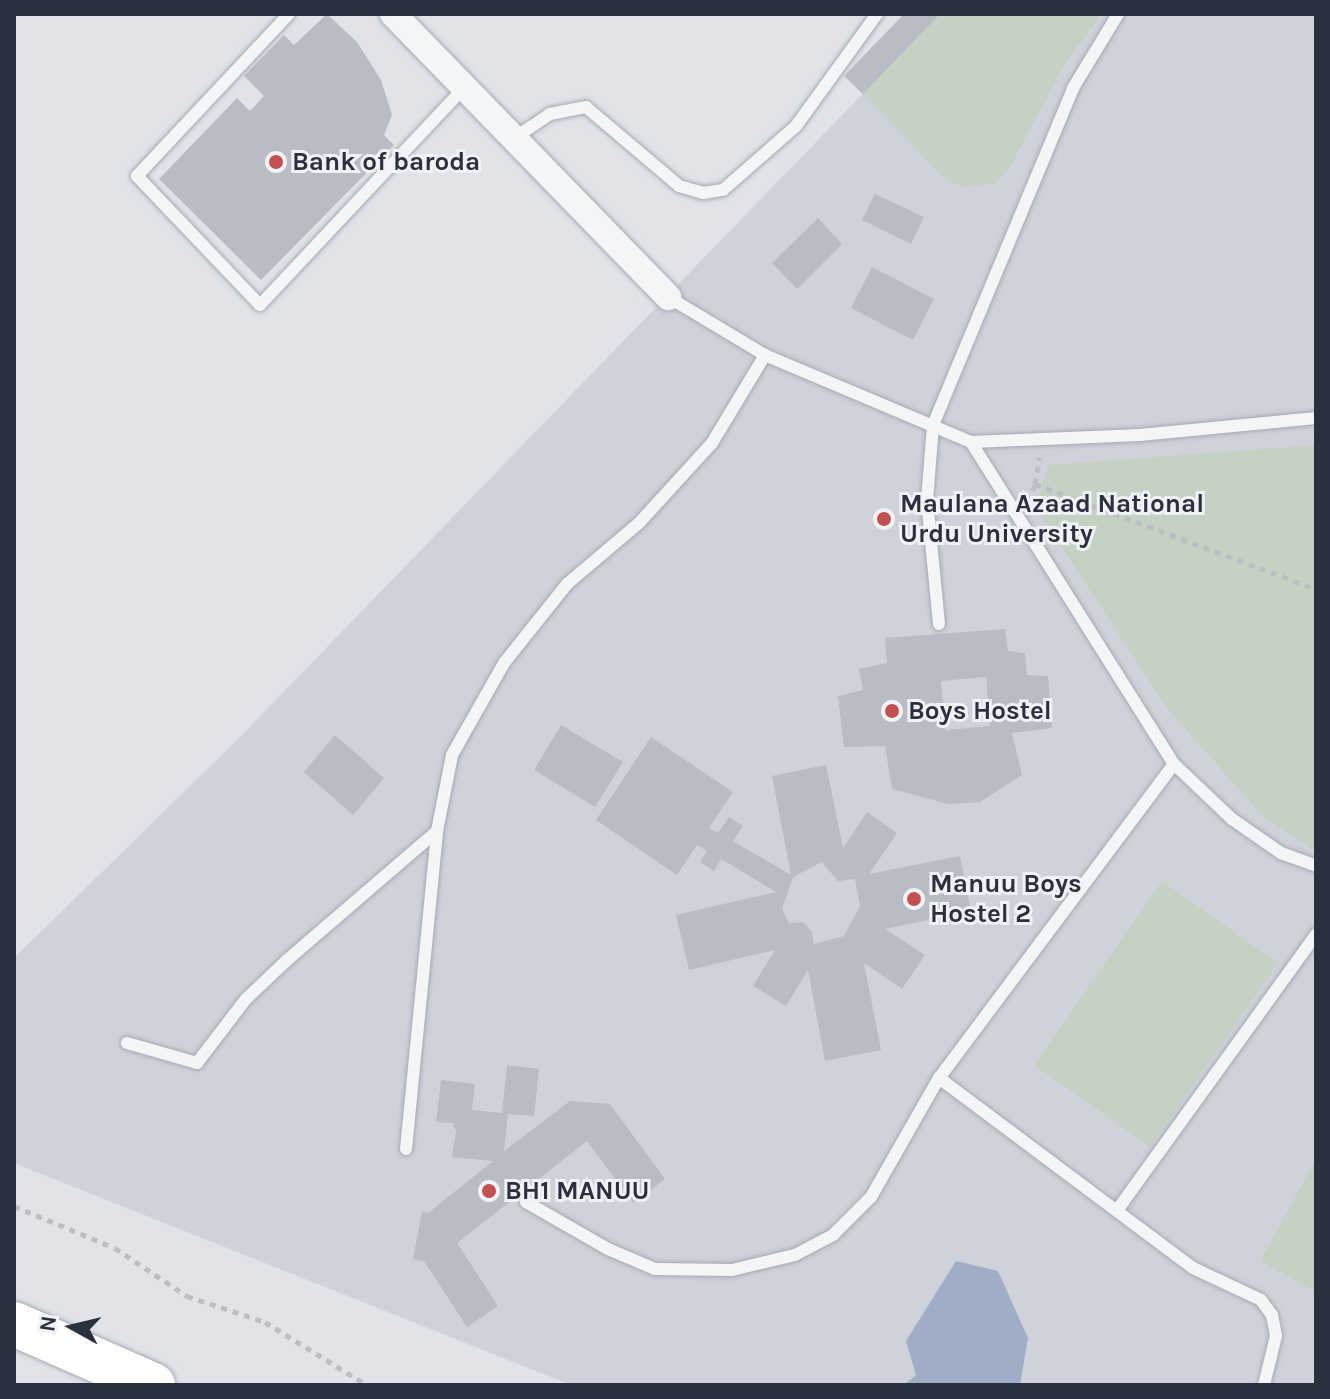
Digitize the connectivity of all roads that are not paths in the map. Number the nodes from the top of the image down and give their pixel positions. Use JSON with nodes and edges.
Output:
{"nodes":[{"id":1,"x":289,"y":14,"type":"edge"},
{"id":2,"x":393,"y":14,"type":"edge"},
{"id":3,"x":877,"y":14,"type":"edge"},
{"id":4,"x":1118,"y":14,"type":"edge"},
{"id":5,"x":464,"y":88,"type":"junction"},
{"id":6,"x":513,"y":139,"type":"junction"},
{"id":7,"x":668,"y":297,"type":"joint"},
{"id":8,"x":765,"y":355,"type":"junction"},
{"id":9,"x":1316,"y":418,"type":"edge"},
{"id":10,"x":933,"y":425,"type":"junction"},
{"id":11,"x":971,"y":442,"type":"junction"},
{"id":12,"x":939,"y":624,"type":"dead end"},
{"id":13,"x":1174,"y":764,"type":"junction"},
{"id":14,"x":437,"y":831,"type":"junction"},
{"id":15,"x":1316,"y":866,"type":"edge"},
{"id":16,"x":1316,"y":934,"type":"edge"},
{"id":17,"x":127,"y":1043,"type":"dead end"},
{"id":18,"x":939,"y":1078,"type":"junction"},
{"id":19,"x":406,"y":1149,"type":"dead end"},
{"id":20,"x":526,"y":1202,"type":"dead end"},
{"id":21,"x":1118,"y":1209,"type":"junction"},
{"id":22,"x":14,"y":1324,"type":"edge"},
{"id":23,"x":153,"y":1385,"type":"edge"},
{"id":24,"x":1264,"y":1385,"type":"edge"}],
"edges":[{"from":1,"to":5,"type":"lane"},
{"from":2,"to":5,"type":"street"},
{"from":3,"to":6,"type":"lane"},
{"from":4,"to":10,"type":"lane"},
{"from":5,"to":6,"type":"street"},
{"from":6,"to":7,"type":"street"},
{"from":7,"to":8,"type":"lane"},
{"from":8,"to":10,"type":"lane"},
{"from":8,"to":14,"type":"lane"},
{"from":9,"to":11,"type":"lane"},
{"from":10,"to":11,"type":"lane"},
{"from":10,"to":12,"type":"lane"},
{"from":11,"to":13,"type":"lane"},
{"from":13,"to":15,"type":"lane"},
{"from":13,"to":18,"type":"lane"},
{"from":14,"to":17,"type":"lane"},
{"from":14,"to":19,"type":"lane"},
{"from":16,"to":21,"type":"lane"},
{"from":18,"to":20,"type":"lane"},
{"from":18,"to":21,"type":"lane"},
{"from":21,"to":24,"type":"lane"},
{"from":22,"to":23,"type":"highway"}]}
